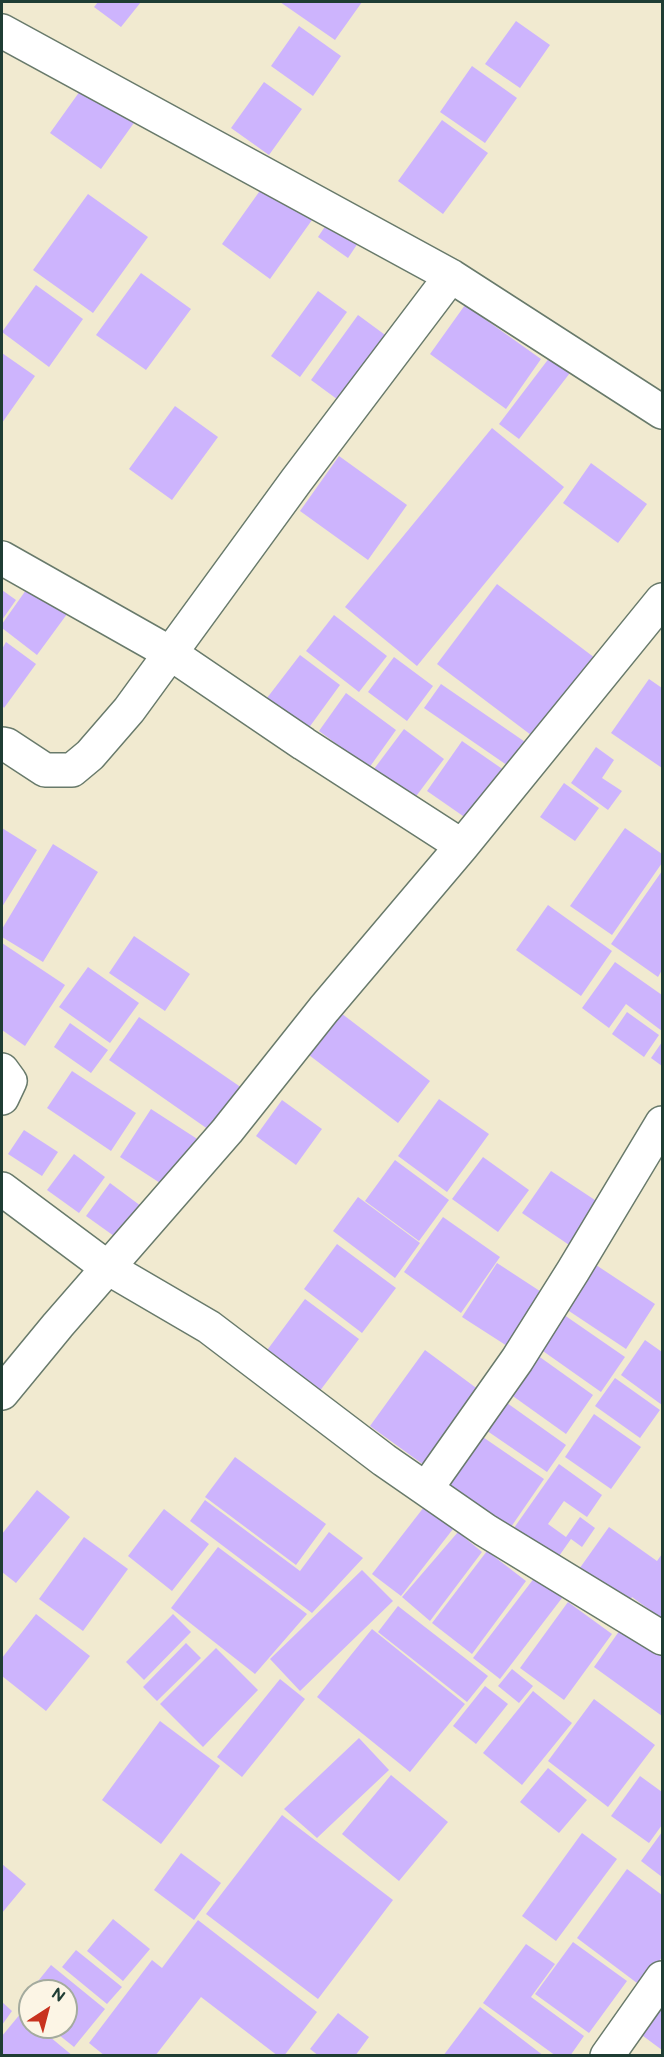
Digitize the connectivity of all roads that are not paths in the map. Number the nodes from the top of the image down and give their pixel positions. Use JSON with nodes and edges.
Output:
{"nodes":[{"id":1,"x":2,"y":30,"type":"edge"},
{"id":2,"x":451,"y":276,"type":"junction"},
{"id":3,"x":663,"y":412,"type":"edge"},
{"id":4,"x":2,"y":558,"type":"edge"},
{"id":5,"x":657,"y":619,"type":"edge"},
{"id":6,"x":170,"y":653,"type":"junction"},
{"id":7,"x":2,"y":744,"type":"edge"},
{"id":8,"x":462,"y":846,"type":"junction"},
{"id":9,"x":2,"y":1070,"type":"edge"},
{"id":10,"x":2,"y":1098,"type":"edge"},
{"id":11,"x":663,"y":1123,"type":"edge"},
{"id":12,"x":2,"y":1189,"type":"edge"},
{"id":13,"x":108,"y":1268,"type":"junction"},
{"id":14,"x":2,"y":1393,"type":"edge"},
{"id":15,"x":426,"y":1489,"type":"junction"},
{"id":16,"x":663,"y":1638,"type":"edge"},
{"id":17,"x":663,"y":1978,"type":"edge"},
{"id":18,"x":607,"y":2055,"type":"edge"}],
"edges":[{"from":1,"to":2,"type":"street"},
{"from":2,"to":3,"type":"street"},
{"from":2,"to":6,"type":"street"},
{"from":4,"to":6,"type":"street"},
{"from":5,"to":8,"type":"street"},
{"from":6,"to":7,"type":"street"},
{"from":6,"to":8,"type":"street"},
{"from":8,"to":13,"type":"street"},
{"from":9,"to":10,"type":"street"},
{"from":11,"to":15,"type":"street"},
{"from":12,"to":13,"type":"street"},
{"from":13,"to":14,"type":"street"},
{"from":13,"to":15,"type":"street"},
{"from":15,"to":16,"type":"street"},
{"from":17,"to":18,"type":"street"}]}
